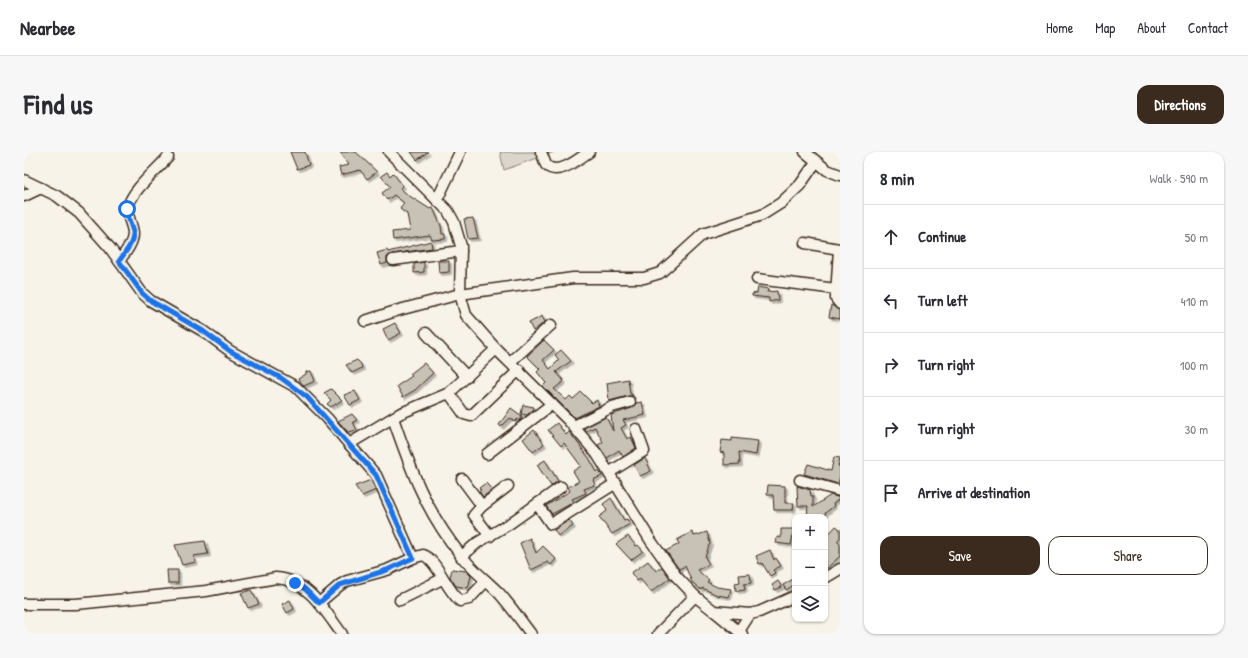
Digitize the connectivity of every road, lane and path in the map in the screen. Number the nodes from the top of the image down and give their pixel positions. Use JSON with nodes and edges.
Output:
{"nodes":[{"id":1,"x":389,"y":152,"type":"edge"},
{"id":2,"x":460,"y":152,"type":"edge"},
{"id":3,"x":541,"y":152,"type":"edge"},
{"id":4,"x":589,"y":152,"type":"edge"},
{"id":5,"x":805,"y":152,"type":"edge"},
{"id":6,"x":168,"y":157,"type":"dead end"},
{"id":7,"x":816,"y":162,"type":"junction"},
{"id":8,"x":840,"y":175,"type":"edge"},
{"id":9,"x":24,"y":180,"type":"edge"},
{"id":10,"x":41,"y":188,"type":"junction"},
{"id":11,"x":24,"y":196,"type":"edge"},
{"id":12,"x":437,"y":200,"type":"junction"},
{"id":13,"x":805,"y":244,"type":"dead end"},
{"id":14,"x":460,"y":251,"type":"junction"},
{"id":15,"x":392,"y":260,"type":"dead end"},
{"id":16,"x":119,"y":261,"type":"junction"},
{"id":17,"x":757,"y":279,"type":"dead end"},
{"id":18,"x":836,"y":289,"type":"junction"},
{"id":19,"x":460,"y":294,"type":"junction"},
{"id":20,"x":840,"y":304,"type":"edge"},
{"id":21,"x":365,"y":321,"type":"dead end"},
{"id":22,"x":551,"y":325,"type":"dead end"},
{"id":23,"x":426,"y":334,"type":"dead end"},
{"id":24,"x":496,"y":349,"type":"junction"},
{"id":25,"x":510,"y":362,"type":"junction"},
{"id":26,"x":519,"y":370,"type":"junction"},
{"id":27,"x":467,"y":377,"type":"junction"},
{"id":28,"x":449,"y":393,"type":"junction"},
{"id":29,"x":630,"y":402,"type":"dead end"},
{"id":30,"x":552,"y":404,"type":"junction"},
{"id":31,"x":393,"y":418,"type":"junction"},
{"id":32,"x":574,"y":426,"type":"junction"},
{"id":33,"x":636,"y":429,"type":"dead end"},
{"id":34,"x":349,"y":444,"type":"junction"},
{"id":35,"x":487,"y":454,"type":"dead end"},
{"id":36,"x":610,"y":472,"type":"junction"},
{"id":37,"x":462,"y":479,"type":"dead end"},
{"id":38,"x":800,"y":480,"type":"dead end"},
{"id":39,"x":616,"y":483,"type":"junction"},
{"id":40,"x":508,"y":486,"type":"dead end"},
{"id":41,"x":561,"y":487,"type":"dead end"},
{"id":42,"x":840,"y":491,"type":"edge"},
{"id":43,"x":537,"y":504,"type":"junction"},
{"id":44,"x":482,"y":506,"type":"junction"},
{"id":45,"x":490,"y":536,"type":"junction"},
{"id":46,"x":461,"y":557,"type":"junction"},
{"id":47,"x":413,"y":558,"type":"junction"},
{"id":48,"x":840,"y":569,"type":"edge"},
{"id":49,"x":828,"y":576,"type":"edge"},
{"id":50,"x":442,"y":579,"type":"junction"},
{"id":51,"x":486,"y":581,"type":"junction"},
{"id":52,"x":695,"y":596,"type":"junction"},
{"id":53,"x":792,"y":598,"type":"edge"},
{"id":54,"x":400,"y":600,"type":"dead end"},
{"id":55,"x":319,"y":603,"type":"junction"},
{"id":56,"x":24,"y":604,"type":"edge"},
{"id":57,"x":714,"y":611,"type":"junction"},
{"id":58,"x":750,"y":614,"type":"junction"},
{"id":59,"x":740,"y":633,"type":"edge"},
{"id":60,"x":342,"y":634,"type":"edge"},
{"id":61,"x":531,"y":634,"type":"edge"},
{"id":62,"x":658,"y":634,"type":"edge"}],
"edges":[{"from":1,"to":12,"type":"street"},
{"from":2,"to":12,"type":"street"},
{"from":3,"to":4,"type":"street"},
{"from":5,"to":7,"type":"street"},
{"from":6,"to":16,"type":"street"},
{"from":7,"to":8,"type":"street"},
{"from":7,"to":19,"type":"street"},
{"from":9,"to":10,"type":"street"},
{"from":10,"to":11,"type":"street"},
{"from":10,"to":16,"type":"street"},
{"from":12,"to":14,"type":"street"},
{"from":13,"to":18,"type":"street"},
{"from":14,"to":15,"type":"street"},
{"from":14,"to":19,"type":"street"},
{"from":16,"to":34,"type":"street"},
{"from":17,"to":18,"type":"street"},
{"from":18,"to":20,"type":"street"},
{"from":19,"to":21,"type":"street"},
{"from":19,"to":24,"type":"street"},
{"from":22,"to":25,"type":"street"},
{"from":23,"to":27,"type":"street"},
{"from":24,"to":25,"type":"street"},
{"from":24,"to":27,"type":"street"},
{"from":25,"to":26,"type":"street"},
{"from":26,"to":28,"type":"street"},
{"from":26,"to":30,"type":"street"},
{"from":27,"to":28,"type":"street"},
{"from":28,"to":31,"type":"street"},
{"from":29,"to":32,"type":"street"},
{"from":30,"to":32,"type":"street"},
{"from":30,"to":35,"type":"street"},
{"from":31,"to":34,"type":"street"},
{"from":31,"to":46,"type":"street"},
{"from":32,"to":36,"type":"street"},
{"from":33,"to":36,"type":"street"},
{"from":34,"to":47,"type":"street"},
{"from":36,"to":39,"type":"street"},
{"from":37,"to":44,"type":"street"},
{"from":38,"to":42,"type":"street"},
{"from":39,"to":43,"type":"street"},
{"from":39,"to":52,"type":"street"},
{"from":40,"to":44,"type":"street"},
{"from":41,"to":43,"type":"street"},
{"from":43,"to":45,"type":"street"},
{"from":44,"to":45,"type":"street"},
{"from":45,"to":46,"type":"street"},
{"from":46,"to":51,"type":"street"},
{"from":47,"to":50,"type":"street"},
{"from":47,"to":55,"type":"street"},
{"from":48,"to":49,"type":"street"},
{"from":50,"to":51,"type":"street"},
{"from":50,"to":54,"type":"street"},
{"from":51,"to":61,"type":"street"},
{"from":52,"to":57,"type":"street"},
{"from":52,"to":62,"type":"street"},
{"from":53,"to":58,"type":"street"},
{"from":55,"to":56,"type":"street"},
{"from":55,"to":60,"type":"street"},
{"from":57,"to":58,"type":"street"},
{"from":57,"to":59,"type":"street"},
{"from":58,"to":59,"type":"street"}]}
